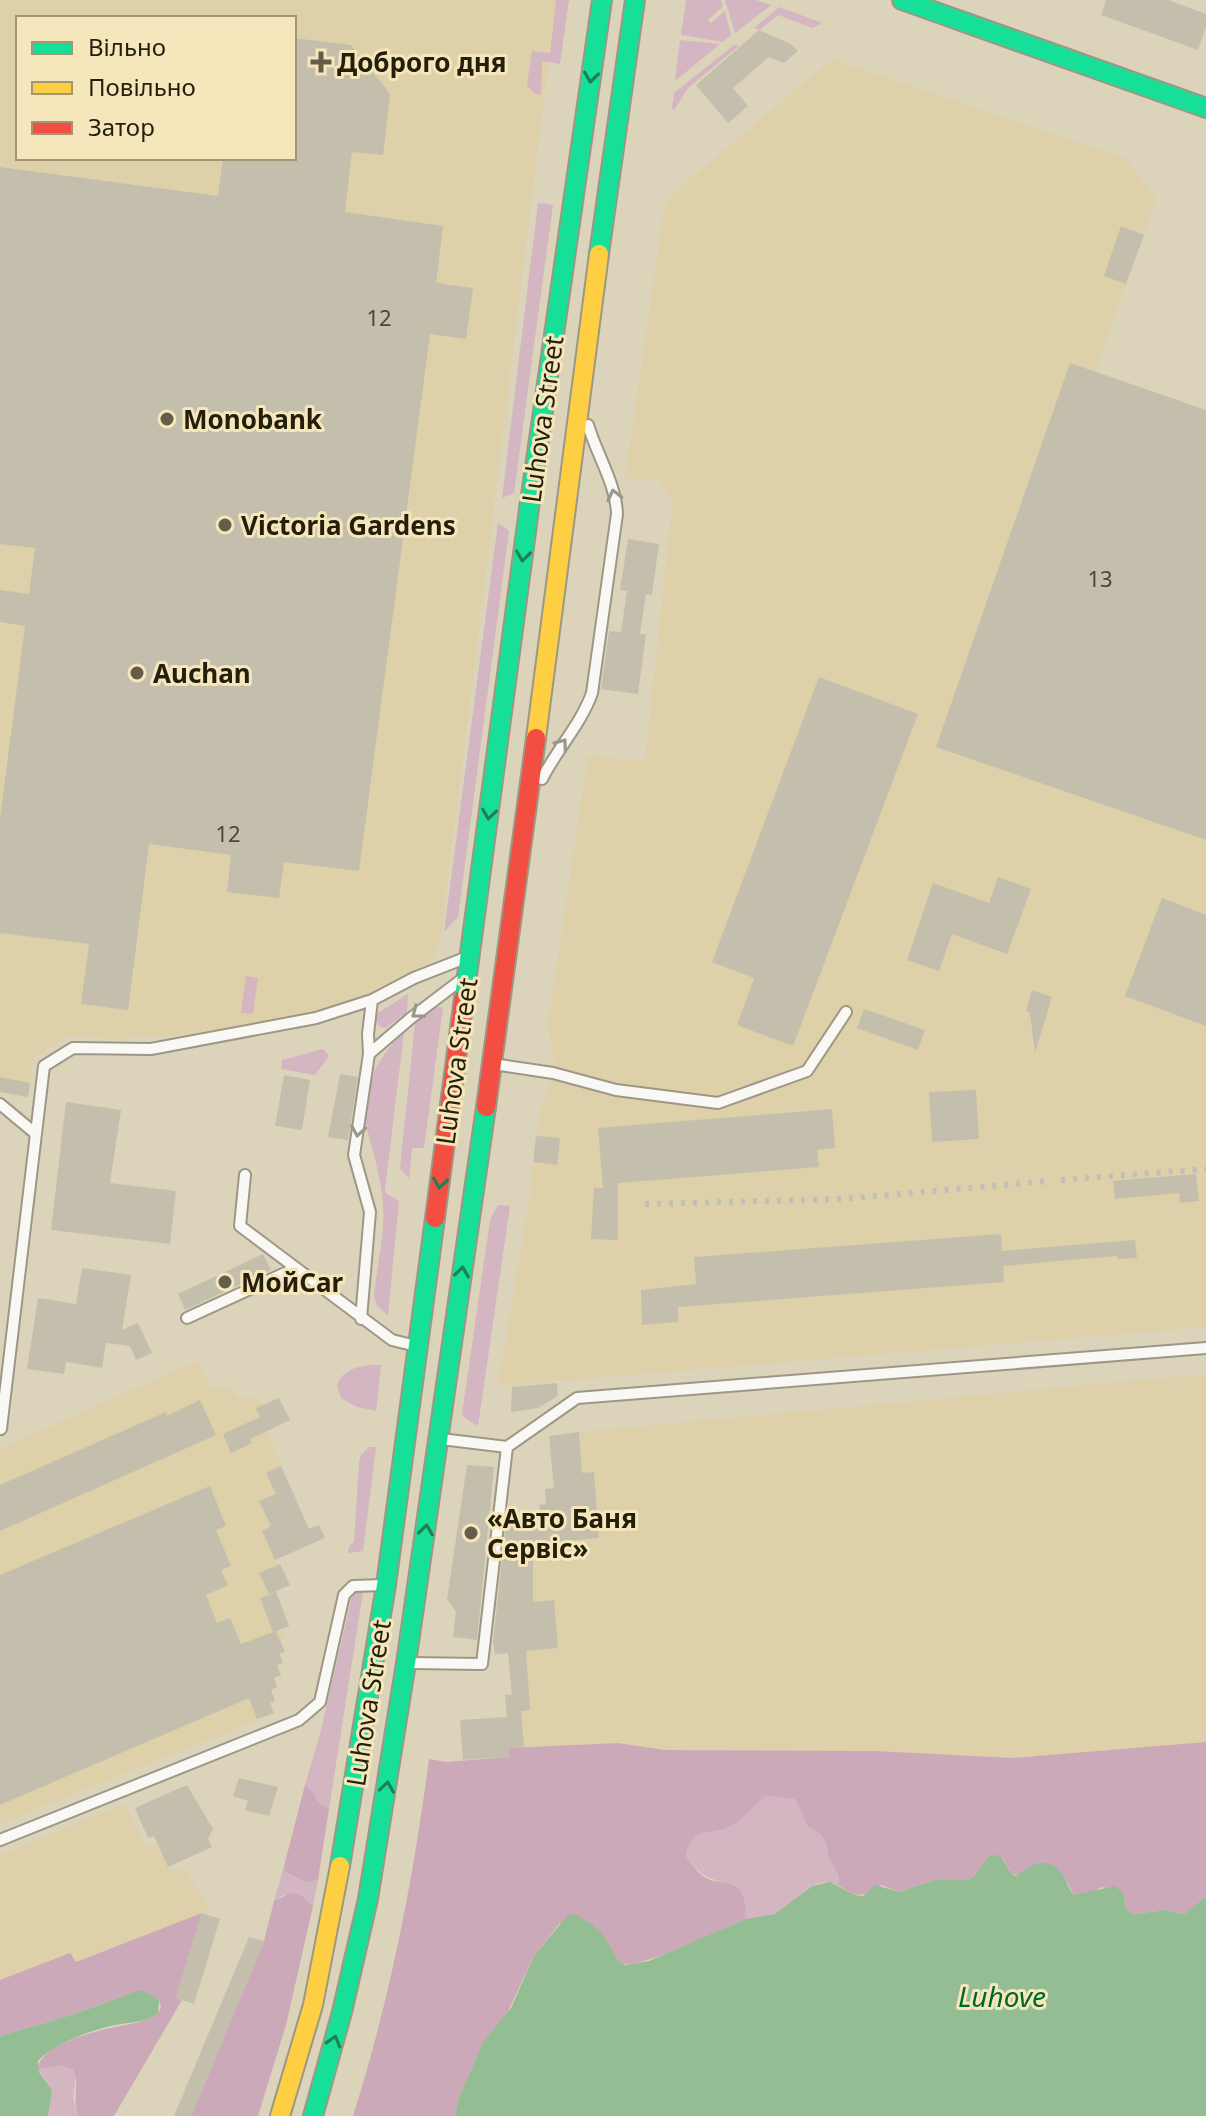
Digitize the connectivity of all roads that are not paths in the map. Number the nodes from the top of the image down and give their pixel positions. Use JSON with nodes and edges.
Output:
{"nodes":[{"id":1,"x":602,"y":0,"type":"edge"},
{"id":2,"x":635,"y":0,"type":"edge"},
{"id":3,"x":902,"y":0,"type":"edge"},
{"id":4,"x":1206,"y":108,"type":"edge"},
{"id":5,"x":580,"y":398,"type":"junction"},
{"id":6,"x":525,"y":813,"type":"junction"},
{"id":7,"x":470,"y":955,"type":"junction"},
{"id":8,"x":468,"y":975,"type":"junction"},
{"id":9,"x":372,"y":1000,"type":"junction"},
{"id":10,"x":846,"y":1012,"type":"dead end"},
{"id":11,"x":369,"y":1054,"type":"junction"},
{"id":12,"x":491,"y":1063,"type":"junction"},
{"id":13,"x":0,"y":1104,"type":"edge"},
{"id":14,"x":36,"y":1134,"type":"junction"},
{"id":15,"x":245,"y":1175,"type":"dead end"},
{"id":16,"x":296,"y":1268,"type":"junction"},
{"id":17,"x":187,"y":1318,"type":"dead end"},
{"id":18,"x":361,"y":1319,"type":"junction"},
{"id":19,"x":417,"y":1347,"type":"junction"},
{"id":20,"x":1206,"y":1348,"type":"edge"},
{"id":21,"x":1,"y":1429,"type":"edge"},
{"id":22,"x":439,"y":1439,"type":"junction"},
{"id":23,"x":507,"y":1447,"type":"junction"},
{"id":24,"x":386,"y":1585,"type":"junction"},
{"id":25,"x":406,"y":1663,"type":"junction"},
{"id":26,"x":0,"y":1840,"type":"edge"},
{"id":27,"x":280,"y":2116,"type":"edge"},
{"id":28,"x":313,"y":2116,"type":"edge"}],
"edges":[{"from":1,"to":7,"type":"main road","name":"Luhova Street","one_way":true},
{"from":2,"to":5,"type":"main road","name":"Luhova Street"},
{"from":3,"to":4,"type":"main road"},
{"from":5,"to":6,"type":"main road","name":"Luhova Street"},
{"from":6,"to":5,"type":"lane","one_way":true},
{"from":6,"to":12,"type":"main road","name":"Luhova Street"},
{"from":7,"to":8,"type":"main road","name":"Luhova Street"},
{"from":7,"to":9,"type":"lane"},
{"from":8,"to":11,"type":"lane","one_way":true},
{"from":8,"to":19,"type":"main road","name":"Luhova Street","one_way":true},
{"from":9,"to":11,"type":"lane"},
{"from":9,"to":14,"type":"lane"},
{"from":10,"to":12,"type":"lane"},
{"from":11,"to":18,"type":"lane","one_way":true},
{"from":22,"to":12,"type":"main road","name":"Luhova Street","one_way":true},
{"from":13,"to":14,"type":"lane"},
{"from":14,"to":21,"type":"lane"},
{"from":15,"to":16,"type":"lane"},
{"from":16,"to":17,"type":"lane"},
{"from":16,"to":18,"type":"lane"},
{"from":18,"to":19,"type":"lane"},
{"from":19,"to":24,"type":"main road","name":"Luhova Street"},
{"from":20,"to":23,"type":"lane"},
{"from":22,"to":23,"type":"lane"},
{"from":25,"to":22,"type":"main road","name":"Luhova Street","one_way":true},
{"from":23,"to":25,"type":"lane"},
{"from":24,"to":26,"type":"lane"},
{"from":24,"to":27,"type":"main road","name":"Luhova Street"},
{"from":28,"to":25,"type":"main road","name":"Luhova Street","one_way":true}]}
